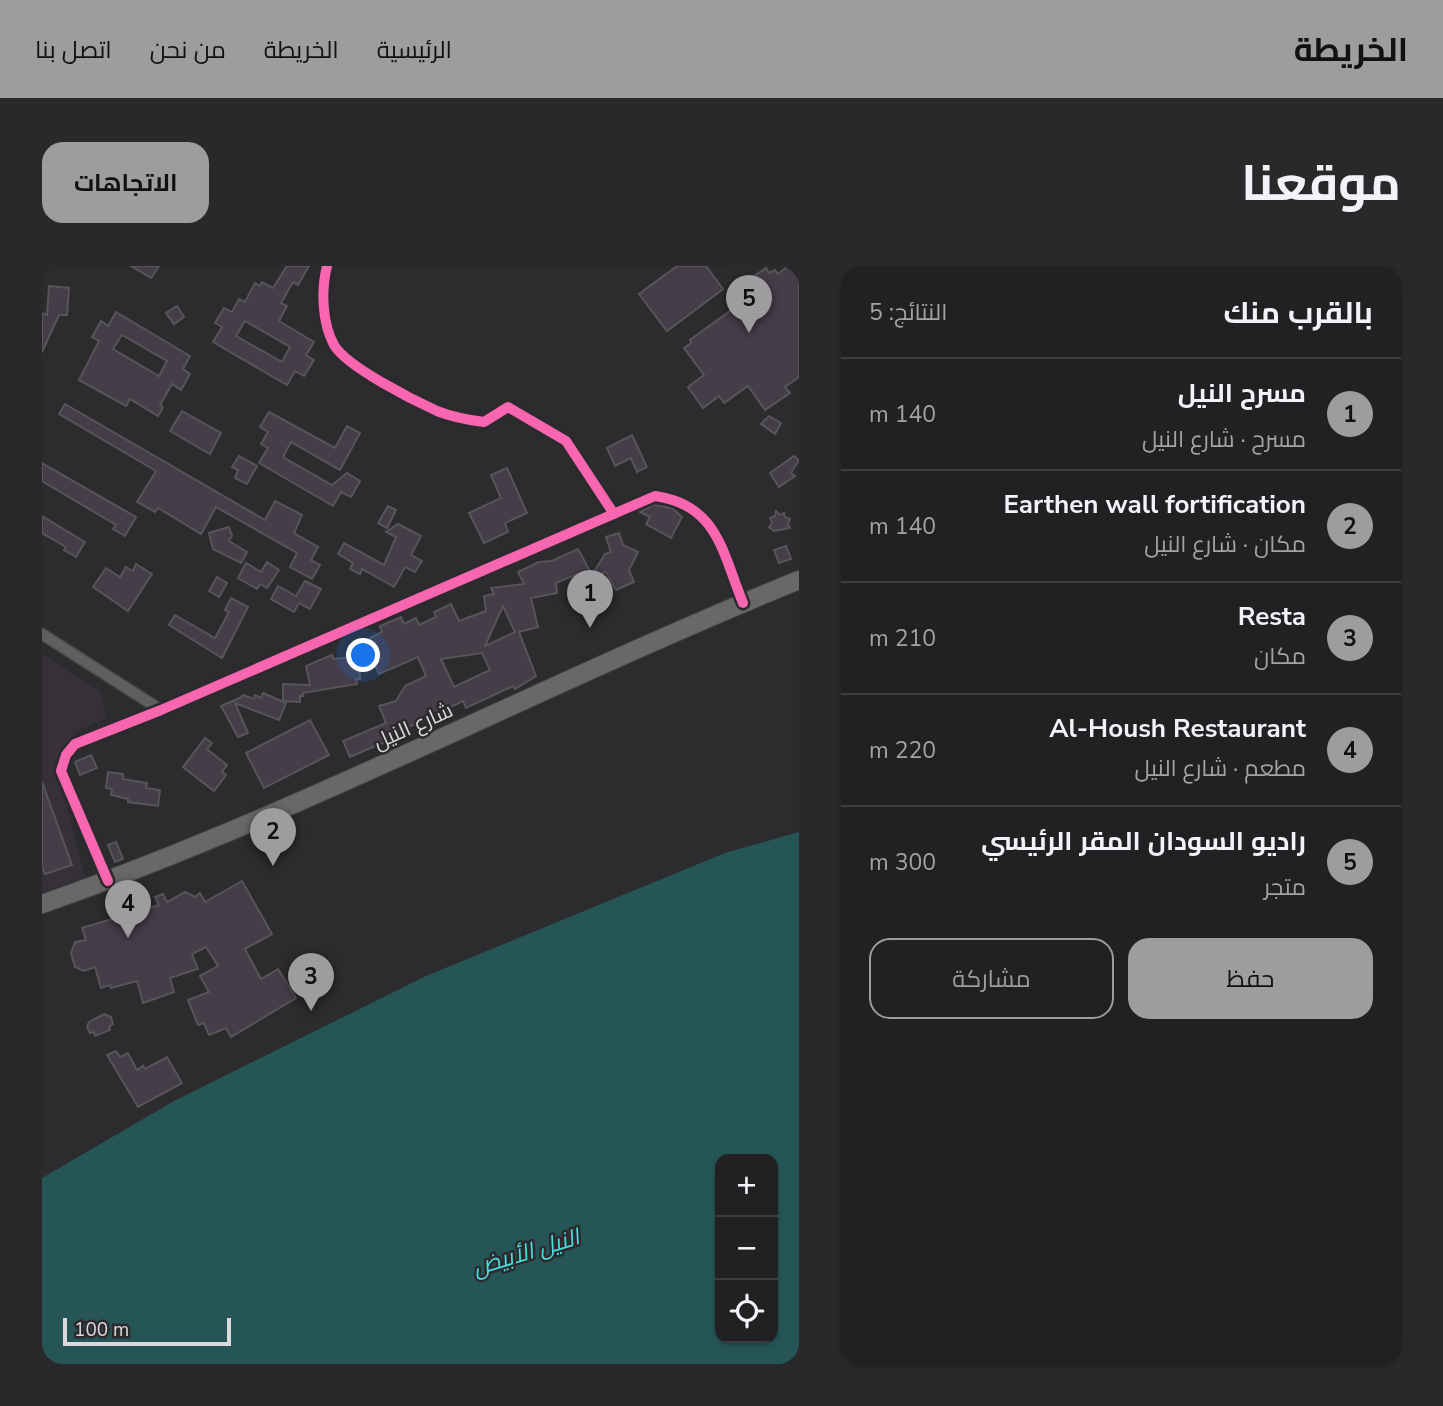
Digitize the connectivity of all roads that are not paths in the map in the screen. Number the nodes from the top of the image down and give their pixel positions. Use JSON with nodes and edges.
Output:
{"nodes":[{"id":1,"x":327,"y":266,"type":"edge"},
{"id":2,"x":614,"y":514,"type":"junction"},
{"id":3,"x":799,"y":580,"type":"edge"},
{"id":4,"x":743,"y":603,"type":"junction"},
{"id":5,"x":42,"y":634,"type":"edge"},
{"id":6,"x":161,"y":709,"type":"junction"},
{"id":7,"x":108,"y":881,"type":"junction"},
{"id":8,"x":42,"y":904,"type":"edge"}],
"edges":[{"from":1,"to":2,"type":"street"},
{"from":2,"to":4,"type":"street"},
{"from":2,"to":6,"type":"street"},
{"from":3,"to":4,"type":"main road","name":"شارع النيل"},
{"from":4,"to":7,"type":"main road","name":"شارع النيل"},
{"from":5,"to":6,"type":"street"},
{"from":6,"to":7,"type":"street"},
{"from":7,"to":8,"type":"main road","name":"شارع النيل"}]}
